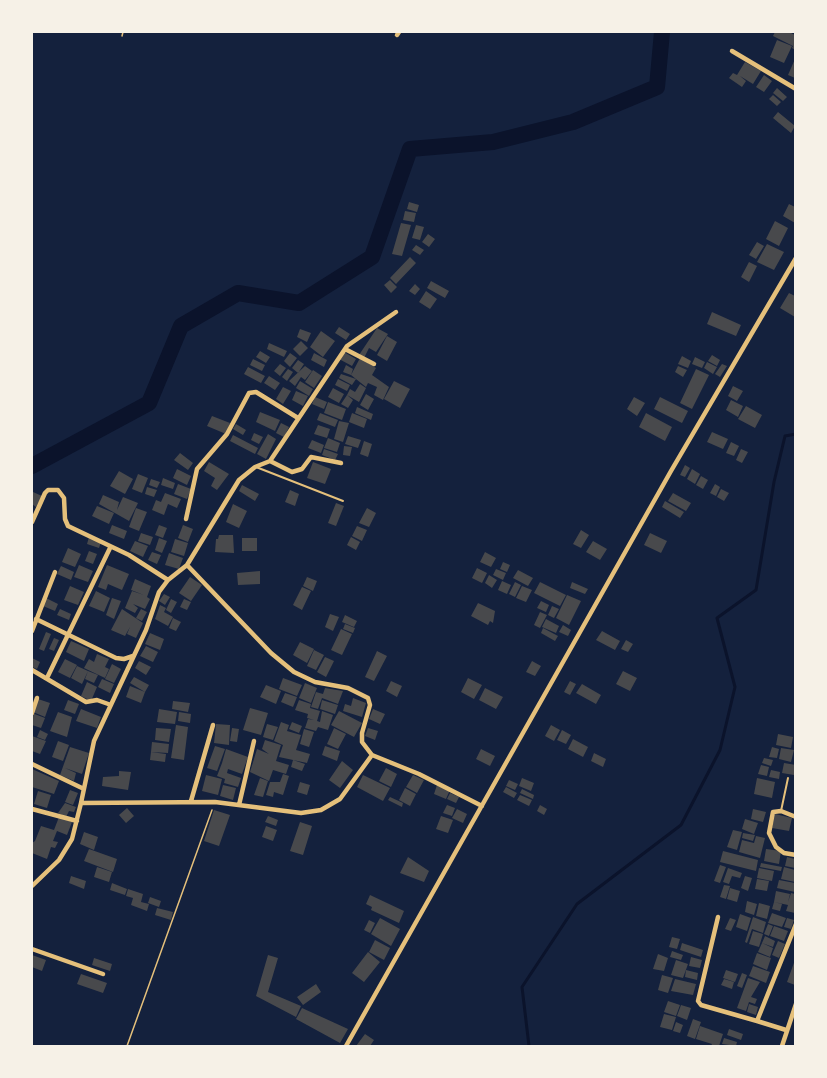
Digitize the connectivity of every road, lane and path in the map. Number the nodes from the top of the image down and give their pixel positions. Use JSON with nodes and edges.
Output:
{"nodes":[{"id":1,"x":123,"y":32,"type":"edge"},
{"id":2,"x":122,"y":36,"type":"dead end"},
{"id":3,"x":732,"y":51,"type":"dead end"},
{"id":4,"x":795,"y":89,"type":"edge"},
{"id":5,"x":795,"y":258,"type":"edge"},
{"id":6,"x":396,"y":312,"type":"dead end"},
{"id":7,"x":345,"y":349,"type":"junction"},
{"id":8,"x":374,"y":364,"type":"dead end"},
{"id":9,"x":298,"y":417,"type":"junction"},
{"id":10,"x":270,"y":461,"type":"junction"},
{"id":11,"x":341,"y":463,"type":"dead end"},
{"id":12,"x":255,"y":467,"type":"junction"},
{"id":13,"x":343,"y":501,"type":"dead end"},
{"id":14,"x":186,"y":519,"type":"dead end"},
{"id":15,"x":32,"y":522,"type":"edge"},
{"id":16,"x":110,"y":548,"type":"junction"},
{"id":17,"x":187,"y":565,"type":"junction"},
{"id":18,"x":55,"y":572,"type":"dead end"},
{"id":19,"x":168,"y":580,"type":"junction"},
{"id":20,"x":36,"y":620,"type":"junction"},
{"id":21,"x":32,"y":631,"type":"edge"},
{"id":22,"x":68,"y":636,"type":"junction"},
{"id":23,"x":133,"y":656,"type":"junction"},
{"id":24,"x":32,"y":670,"type":"edge"},
{"id":25,"x":47,"y":678,"type":"junction"},
{"id":26,"x":37,"y":698,"type":"dead end"},
{"id":27,"x":111,"y":705,"type":"junction"},
{"id":28,"x":32,"y":713,"type":"edge"},
{"id":29,"x":213,"y":725,"type":"dead end"},
{"id":30,"x":254,"y":741,"type":"dead end"},
{"id":31,"x":372,"y":755,"type":"junction"},
{"id":32,"x":32,"y":764,"type":"edge"},
{"id":33,"x":788,"y":778,"type":"dead end"},
{"id":34,"x":84,"y":789,"type":"junction"},
{"id":35,"x":191,"y":801,"type":"junction"},
{"id":36,"x":215,"y":802,"type":"junction"},
{"id":37,"x":81,"y":803,"type":"junction"},
{"id":38,"x":239,"y":804,"type":"junction"},
{"id":39,"x":482,"y":806,"type":"junction"},
{"id":40,"x":32,"y":809,"type":"edge"},
{"id":41,"x":781,"y":811,"type":"junction"},
{"id":42,"x":795,"y":817,"type":"edge"},
{"id":43,"x":77,"y":821,"type":"junction"},
{"id":44,"x":795,"y":855,"type":"edge"},
{"id":45,"x":32,"y":886,"type":"edge"},
{"id":46,"x":718,"y":917,"type":"dead end"},
{"id":47,"x":795,"y":924,"type":"edge"},
{"id":48,"x":32,"y":949,"type":"edge"},
{"id":49,"x":103,"y":974,"type":"dead end"},
{"id":50,"x":795,"y":1004,"type":"edge"},
{"id":51,"x":757,"y":1021,"type":"junction"},
{"id":52,"x":786,"y":1030,"type":"junction"},
{"id":53,"x":127,"y":1047,"type":"edge"},
{"id":54,"x":346,"y":1047,"type":"edge"},
{"id":55,"x":782,"y":1047,"type":"edge"}],
"edges":[{"from":1,"to":2,"type":"path"},
{"from":3,"to":4,"type":"street"},
{"from":5,"to":39,"type":"street"},
{"from":6,"to":7,"type":"street"},
{"from":7,"to":8,"type":"street"},
{"from":7,"to":9,"type":"street"},
{"from":9,"to":10,"type":"street"},
{"from":9,"to":14,"type":"street"},
{"from":10,"to":11,"type":"street"},
{"from":10,"to":12,"type":"street"},
{"from":12,"to":13,"type":"lane"},
{"from":12,"to":17,"type":"street"},
{"from":15,"to":16,"type":"street"},
{"from":16,"to":19,"type":"street"},
{"from":16,"to":22,"type":"street"},
{"from":17,"to":19,"type":"street"},
{"from":17,"to":31,"type":"street"},
{"from":18,"to":20,"type":"street"},
{"from":19,"to":23,"type":"street"},
{"from":20,"to":21,"type":"street"},
{"from":20,"to":22,"type":"street"},
{"from":22,"to":23,"type":"street"},
{"from":22,"to":25,"type":"street"},
{"from":23,"to":27,"type":"street"},
{"from":24,"to":25,"type":"street"},
{"from":25,"to":27,"type":"street"},
{"from":26,"to":28,"type":"street"},
{"from":27,"to":34,"type":"street"},
{"from":29,"to":35,"type":"street"},
{"from":30,"to":38,"type":"street"},
{"from":31,"to":38,"type":"street"},
{"from":31,"to":39,"type":"street"},
{"from":32,"to":34,"type":"street"},
{"from":33,"to":41,"type":"lane"},
{"from":34,"to":37,"type":"street"},
{"from":35,"to":36,"type":"street"},
{"from":35,"to":37,"type":"street"},
{"from":36,"to":38,"type":"street"},
{"from":36,"to":53,"type":"path"},
{"from":37,"to":43,"type":"street"},
{"from":39,"to":54,"type":"street"},
{"from":40,"to":43,"type":"street"},
{"from":41,"to":42,"type":"street"},
{"from":41,"to":44,"type":"street"},
{"from":43,"to":45,"type":"street"},
{"from":46,"to":51,"type":"street"},
{"from":47,"to":51,"type":"street"},
{"from":48,"to":49,"type":"street"},
{"from":50,"to":52,"type":"street"},
{"from":51,"to":52,"type":"street"},
{"from":52,"to":55,"type":"street"}]}
